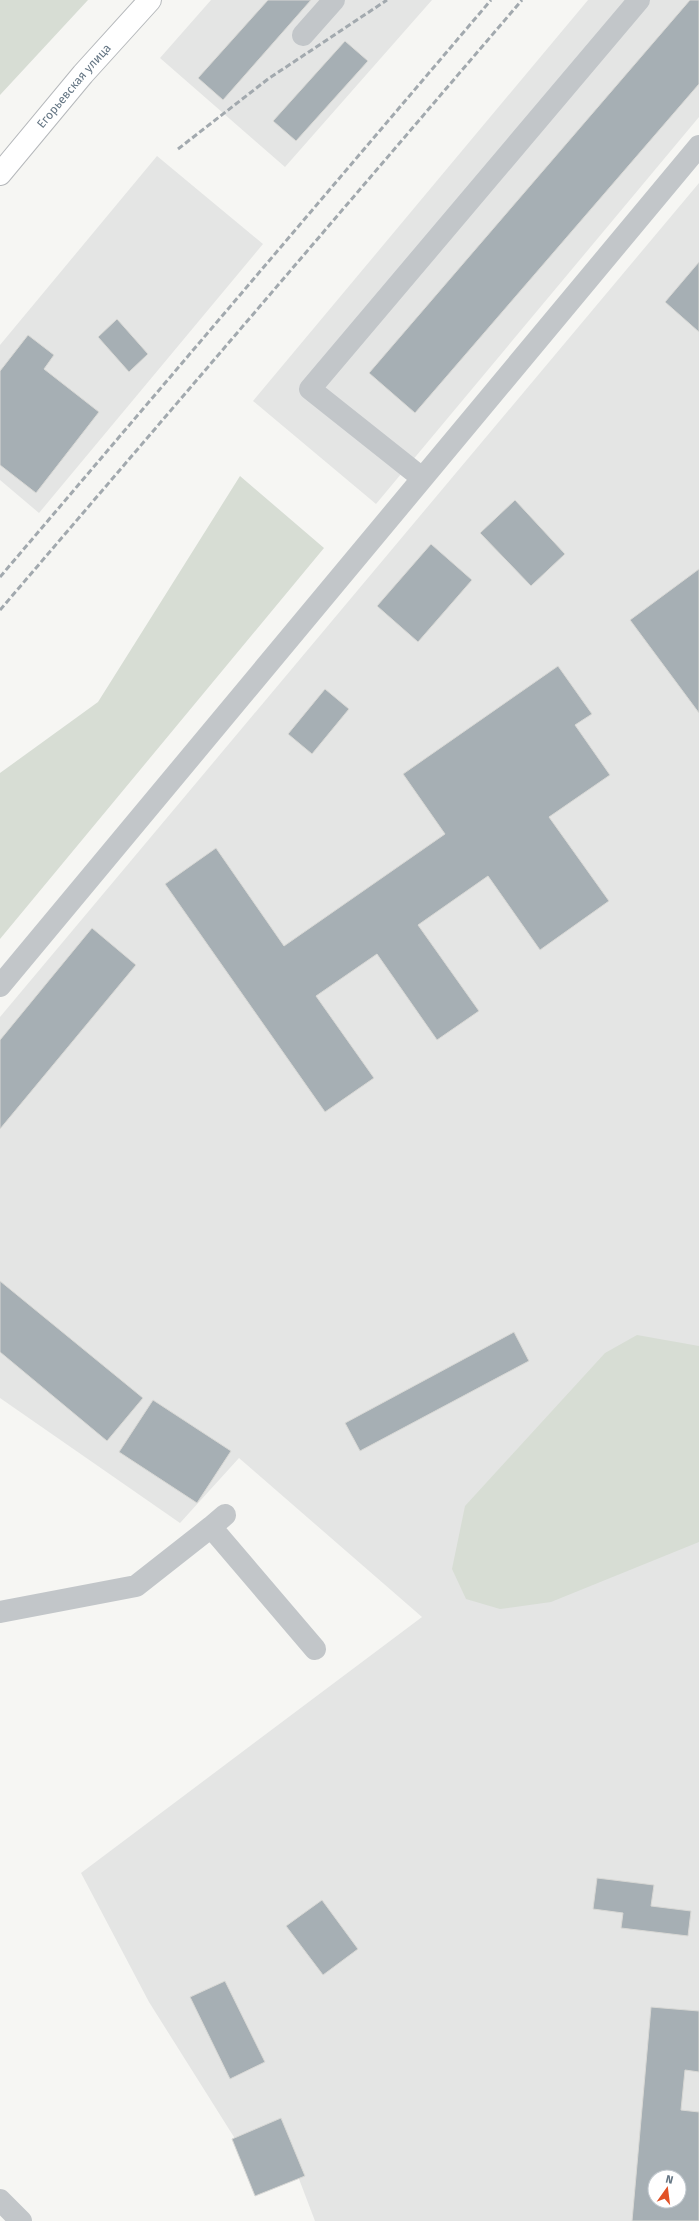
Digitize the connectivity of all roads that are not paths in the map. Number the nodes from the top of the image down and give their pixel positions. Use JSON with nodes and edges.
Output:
{"nodes":[{"id":1,"x":150,"y":0,"type":"edge"},
{"id":2,"x":334,"y":0,"type":"edge"},
{"id":3,"x":639,"y":0,"type":"edge"},
{"id":4,"x":303,"y":35,"type":"dead end"},
{"id":5,"x":699,"y":146,"type":"edge"},
{"id":6,"x":0,"y":174,"type":"edge"},
{"id":7,"x":422,"y":478,"type":"junction"},
{"id":8,"x":0,"y":986,"type":"edge"},
{"id":9,"x":0,"y":1612,"type":"edge"},
{"id":10,"x":315,"y":1649,"type":"dead end"},
{"id":11,"x":0,"y":2200,"type":"edge"},
{"id":12,"x":20,"y":2221,"type":"edge"}],
"edges":[{"from":1,"to":6,"type":"highway","name":"Егорьевская улица"},
{"from":2,"to":4,"type":"street"},
{"from":3,"to":7,"type":"street"},
{"from":5,"to":7,"type":"street"},
{"from":7,"to":8,"type":"street"},
{"from":9,"to":10,"type":"street"},
{"from":11,"to":12,"type":"street"}]}
